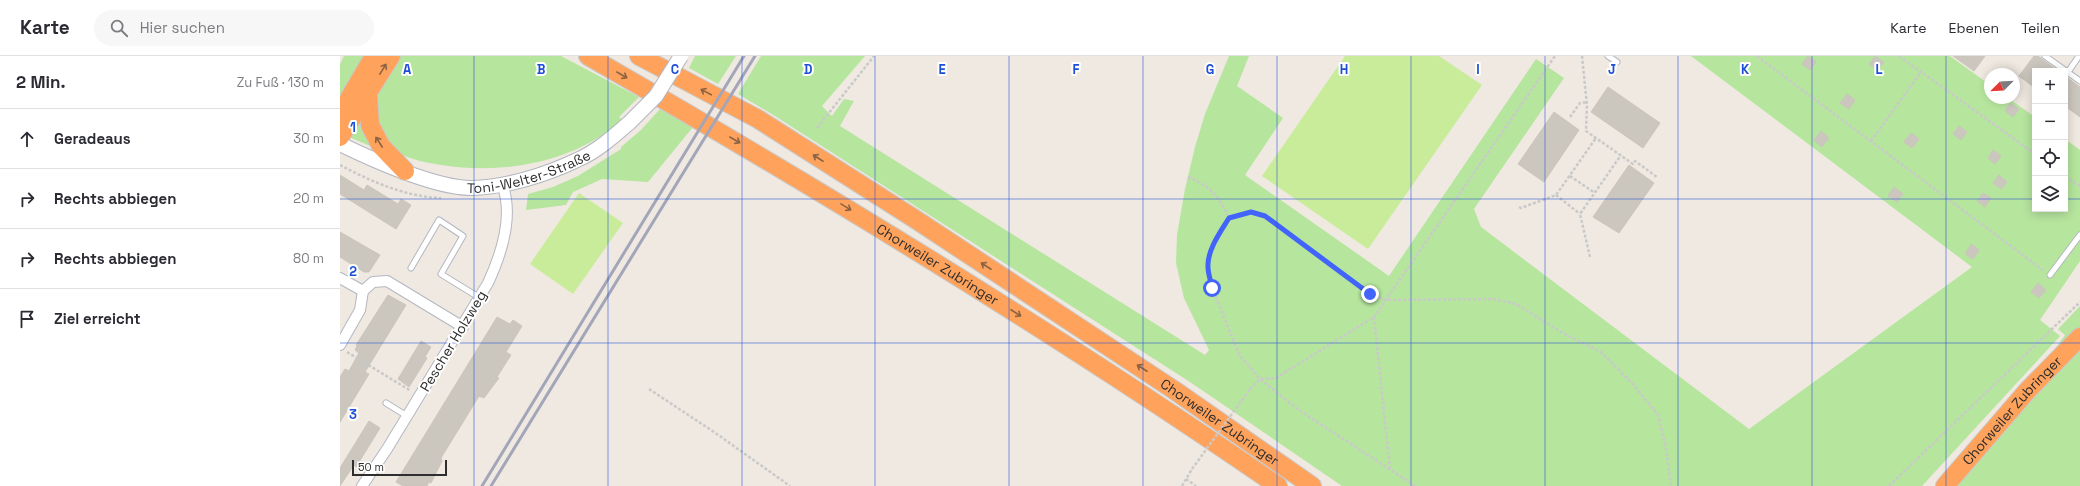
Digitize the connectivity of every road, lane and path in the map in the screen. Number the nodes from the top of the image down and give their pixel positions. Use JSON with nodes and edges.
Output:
{"nodes":[{"id":1,"x":374,"y":56,"type":"edge"},
{"id":2,"x":391,"y":56,"type":"edge"},
{"id":3,"x":588,"y":56,"type":"edge"},
{"id":4,"x":639,"y":56,"type":"edge"},
{"id":5,"x":680,"y":56,"type":"edge"},
{"id":6,"x":874,"y":56,"type":"edge"},
{"id":7,"x":1555,"y":56,"type":"edge"},
{"id":8,"x":1582,"y":56,"type":"edge"},
{"id":9,"x":1608,"y":56,"type":"edge"},
{"id":10,"x":1757,"y":56,"type":"edge"},
{"id":11,"x":1899,"y":56,"type":"edge"},
{"id":12,"x":2045,"y":56,"type":"edge"},
{"id":13,"x":2079,"y":56,"type":"edge"},
{"id":14,"x":1617,"y":62,"type":"dead end"},
{"id":15,"x":2062,"y":68,"type":"edge"},
{"id":16,"x":1921,"y":72,"type":"junction"},
{"id":17,"x":2068,"y":72,"type":"joint"},
{"id":18,"x":2080,"y":81,"type":"edge"},
{"id":19,"x":368,"y":94,"type":"junction"},
{"id":20,"x":1587,"y":102,"type":"junction"},
{"id":21,"x":340,"y":114,"type":"edge"},
{"id":22,"x":1570,"y":117,"type":"dead end"},
{"id":23,"x":817,"y":128,"type":"dead end"},
{"id":24,"x":340,"y":137,"type":"edge"},
{"id":25,"x":1596,"y":138,"type":"junction"},
{"id":26,"x":1871,"y":141,"type":"junction"},
{"id":27,"x":340,"y":144,"type":"edge"},
{"id":28,"x":2032,"y":152,"type":"edge"},
{"id":29,"x":1621,"y":156,"type":"junction"},
{"id":30,"x":405,"y":171,"type":"junction"},
{"id":31,"x":1570,"y":176,"type":"junction"},
{"id":32,"x":1188,"y":177,"type":"dead end"},
{"id":33,"x":1657,"y":177,"type":"dead end"},
{"id":34,"x":2068,"y":178,"type":"edge"},
{"id":35,"x":502,"y":184,"type":"junction"},
{"id":36,"x":2080,"y":186,"type":"edge"},
{"id":37,"x":1594,"y":193,"type":"junction"},
{"id":38,"x":1556,"y":195,"type":"junction"},
{"id":39,"x":1519,"y":207,"type":"dead end"},
{"id":40,"x":1580,"y":214,"type":"junction"},
{"id":41,"x":1229,"y":218,"type":"junction"},
{"id":42,"x":2080,"y":235,"type":"edge"},
{"id":43,"x":1590,"y":257,"type":"dead end"},
{"id":44,"x":411,"y":268,"type":"dead end"},
{"id":45,"x":2050,"y":275,"type":"joint"},
{"id":46,"x":340,"y":278,"type":"edge"},
{"id":47,"x":363,"y":291,"type":"junction"},
{"id":48,"x":480,"y":298,"type":"junction"},
{"id":49,"x":1386,"y":300,"type":"junction"},
{"id":50,"x":2080,"y":302,"type":"edge"},
{"id":51,"x":1374,"y":317,"type":"junction"},
{"id":52,"x":462,"y":327,"type":"junction"},
{"id":53,"x":2080,"y":337,"type":"edge"},
{"id":54,"x":340,"y":346,"type":"edge"},
{"id":55,"x":1260,"y":379,"type":"junction"},
{"id":56,"x":649,"y":389,"type":"dead end"},
{"id":57,"x":420,"y":396,"type":"junction"},
{"id":58,"x":386,"y":403,"type":"dead end"},
{"id":59,"x":407,"y":416,"type":"junction"},
{"id":60,"x":1390,"y":470,"type":"junction"},
{"id":61,"x":1186,"y":479,"type":"junction"},
{"id":62,"x":362,"y":486,"type":"edge"},
{"id":63,"x":790,"y":486,"type":"edge"},
{"id":64,"x":1182,"y":486,"type":"edge"},
{"id":65,"x":1196,"y":486,"type":"edge"},
{"id":66,"x":1278,"y":486,"type":"edge"},
{"id":67,"x":1312,"y":486,"type":"edge"},
{"id":68,"x":1415,"y":486,"type":"edge"},
{"id":69,"x":1671,"y":486,"type":"edge"},
{"id":70,"x":1889,"y":486,"type":"edge"},
{"id":71,"x":1945,"y":486,"type":"edge"}],
"edges":[{"from":1,"to":21,"type":"highway"},
{"from":19,"to":2,"type":"highway","one_way":true},
{"from":3,"to":66,"type":"highway","name":"Chorweiler Zubringer","one_way":true},
{"from":67,"to":4,"type":"highway","name":"Chorweiler Zubringer","one_way":true},
{"from":5,"to":35,"type":"street","name":"Toni-Welter-Straße","bridge":true},
{"from":6,"to":23,"type":"path"},
{"from":7,"to":49,"type":"path"},
{"from":8,"to":20,"type":"path"},
{"from":9,"to":14,"type":"lane"},
{"from":10,"to":26,"type":"path"},
{"from":11,"to":16,"type":"path"},
{"from":12,"to":15,"type":"lane"},
{"from":13,"to":17,"type":"lane"},
{"from":16,"to":26,"type":"path"},
{"from":16,"to":28,"type":"path"},
{"from":17,"to":18,"type":"lane"},
{"from":19,"to":24,"type":"highway"},
{"from":30,"to":19,"type":"highway","one_way":true},
{"from":20,"to":22,"type":"path"},
{"from":20,"to":25,"type":"path"},
{"from":25,"to":29,"type":"path"},
{"from":25,"to":31,"type":"path"},
{"from":26,"to":45,"type":"path"},
{"from":27,"to":30,"type":"street","name":"Toni-Welter-Straße"},
{"from":29,"to":33,"type":"path"},
{"from":29,"to":37,"type":"path"},
{"from":30,"to":35,"type":"street","name":"Toni-Welter-Straße"},
{"from":31,"to":37,"type":"path"},
{"from":31,"to":38,"type":"path"},
{"from":32,"to":41,"type":"path"},
{"from":34,"to":36,"type":"path"},
{"from":35,"to":48,"type":"street","name":"Pescher Holzweg"},
{"from":37,"to":40,"type":"path"},
{"from":38,"to":39,"type":"path"},
{"from":38,"to":40,"type":"path"},
{"from":40,"to":43,"type":"path"},
{"from":41,"to":49,"type":"path"},
{"from":41,"to":55,"type":"path"},
{"from":42,"to":45,"type":"lane"},
{"from":44,"to":48,"type":"lane"},
{"from":46,"to":47,"type":"street"},
{"from":47,"to":52,"type":"street"},
{"from":47,"to":54,"type":"street"},
{"from":48,"to":52,"type":"street","name":"Pescher Holzweg"},
{"from":49,"to":51,"type":"path"},
{"from":49,"to":69,"type":"path"},
{"from":50,"to":70,"type":"path"},
{"from":51,"to":55,"type":"path"},
{"from":51,"to":60,"type":"path"},
{"from":52,"to":57,"type":"street","name":"Pescher Holzweg"},
{"from":53,"to":71,"type":"highway","name":"Chorweiler Zubringer"},
{"from":54,"to":57,"type":"path"},
{"from":55,"to":60,"type":"path"},
{"from":55,"to":61,"type":"path","bridge":true},
{"from":56,"to":63,"type":"path"},
{"from":57,"to":59,"type":"street","name":"Pescher Holzweg"},
{"from":58,"to":59,"type":"lane"},
{"from":59,"to":62,"type":"street","name":"Pescher Holzweg"},
{"from":60,"to":68,"type":"path"},
{"from":61,"to":64,"type":"path"},
{"from":61,"to":65,"type":"path"}]}
